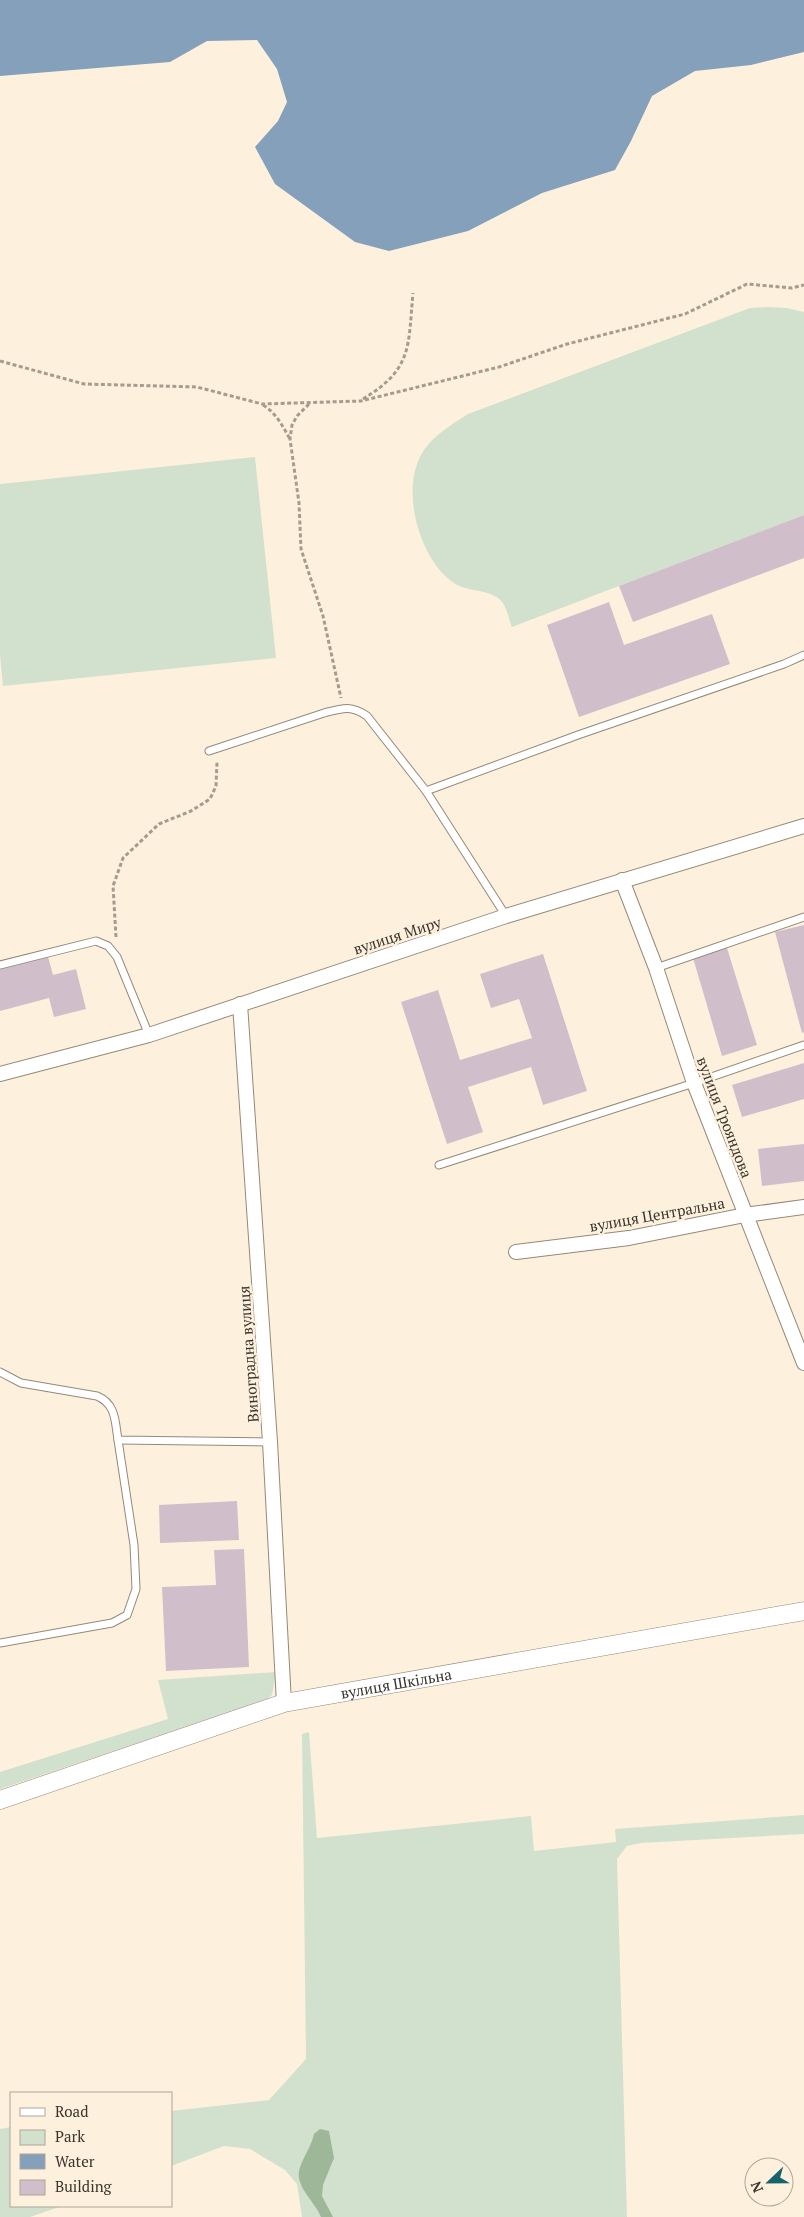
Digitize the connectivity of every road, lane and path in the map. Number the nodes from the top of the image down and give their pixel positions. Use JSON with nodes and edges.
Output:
{"nodes":[{"id":1,"x":804,"y":285,"type":"edge"},
{"id":2,"x":414,"y":293,"type":"dead end"},
{"id":3,"x":0,"y":361,"type":"edge"},
{"id":4,"x":360,"y":401,"type":"junction"},
{"id":5,"x":262,"y":404,"type":"junction"},
{"id":6,"x":310,"y":404,"type":"junction"},
{"id":7,"x":290,"y":439,"type":"junction"},
{"id":8,"x":804,"y":655,"type":"edge"},
{"id":9,"x":344,"y":708,"type":"junction"},
{"id":10,"x":224,"y":746,"type":"junction"},
{"id":11,"x":209,"y":752,"type":"dead end"},
{"id":12,"x":426,"y":791,"type":"junction"},
{"id":13,"x":804,"y":826,"type":"edge"},
{"id":14,"x":622,"y":880,"type":"junction"},
{"id":15,"x":506,"y":916,"type":"junction"},
{"id":16,"x":804,"y":917,"type":"edge"},
{"id":17,"x":117,"y":958,"type":"junction"},
{"id":18,"x":0,"y":965,"type":"edge"},
{"id":19,"x":656,"y":968,"type":"junction"},
{"id":20,"x":240,"y":1004,"type":"junction"},
{"id":21,"x":149,"y":1035,"type":"junction"},
{"id":22,"x":804,"y":1045,"type":"edge"},
{"id":23,"x":0,"y":1074,"type":"edge"},
{"id":24,"x":694,"y":1083,"type":"junction"},
{"id":25,"x":439,"y":1165,"type":"dead end"},
{"id":26,"x":804,"y":1207,"type":"edge"},
{"id":27,"x":745,"y":1215,"type":"junction"},
{"id":28,"x":516,"y":1252,"type":"dead end"},
{"id":29,"x":804,"y":1363,"type":"edge"},
{"id":30,"x":0,"y":1372,"type":"edge"},
{"id":31,"x":118,"y":1440,"type":"junction"},
{"id":32,"x":270,"y":1442,"type":"junction"},
{"id":33,"x":804,"y":1611,"type":"edge"},
{"id":34,"x":0,"y":1644,"type":"edge"},
{"id":35,"x":284,"y":1703,"type":"junction"},
{"id":36,"x":0,"y":1800,"type":"edge"}],
"edges":[{"from":1,"to":4,"type":"path"},
{"from":2,"to":4,"type":"path"},
{"from":3,"to":5,"type":"path"},
{"from":4,"to":6,"type":"path"},
{"from":5,"to":6,"type":"path"},
{"from":5,"to":7,"type":"path"},
{"from":6,"to":7,"type":"path"},
{"from":7,"to":9,"type":"path"},
{"from":8,"to":12,"type":"lane"},
{"from":9,"to":10,"type":"lane"},
{"from":9,"to":12,"type":"lane"},
{"from":10,"to":11,"type":"lane"},
{"from":10,"to":17,"type":"path"},
{"from":12,"to":15,"type":"lane"},
{"from":13,"to":14,"type":"street","name":"вулиця Миру"},
{"from":14,"to":15,"type":"street","name":"вулиця Миру"},
{"from":14,"to":19,"type":"street","name":"вулиця Трояндова"},
{"from":15,"to":20,"type":"street","name":"вулиця Миру"},
{"from":16,"to":19,"type":"lane"},
{"from":17,"to":18,"type":"lane"},
{"from":17,"to":21,"type":"lane"},
{"from":19,"to":24,"type":"street","name":"вулиця Трояндова"},
{"from":20,"to":21,"type":"street","name":"вулиця Миру"},
{"from":20,"to":32,"type":"street","name":"Виноградна вулиця"},
{"from":21,"to":23,"type":"street","name":"вулиця Миру"},
{"from":22,"to":24,"type":"lane"},
{"from":24,"to":25,"type":"lane"},
{"from":24,"to":27,"type":"street","name":"вулиця Трояндова"},
{"from":26,"to":27,"type":"street","name":"вулиця Центральна"},
{"from":27,"to":28,"type":"street","name":"вулиця Центральна"},
{"from":27,"to":29,"type":"street","name":"вулиця Трояндова"},
{"from":30,"to":31,"type":"lane"},
{"from":31,"to":32,"type":"lane"},
{"from":31,"to":34,"type":"lane"},
{"from":32,"to":35,"type":"street","name":"Виноградна вулиця"},
{"from":33,"to":35,"type":"street","name":"вулиця Шкільна"},
{"from":35,"to":36,"type":"street","name":"вулиця Шкільна"}]}
